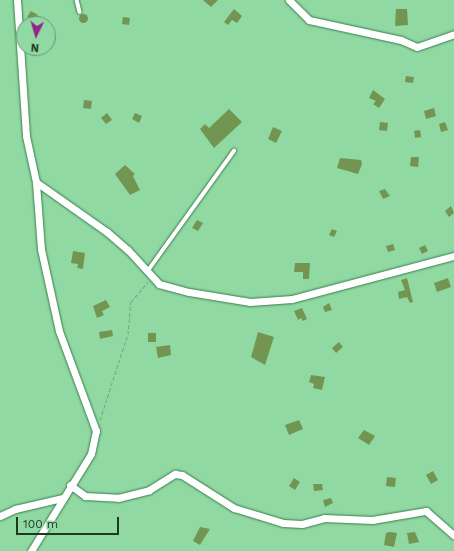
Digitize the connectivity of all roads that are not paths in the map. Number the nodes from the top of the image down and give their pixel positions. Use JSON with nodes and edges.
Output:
{"nodes":[{"id":1,"x":17,"y":0,"type":"edge"},
{"id":2,"x":77,"y":0,"type":"edge"},
{"id":3,"x":289,"y":0,"type":"edge"},
{"id":4,"x":80,"y":12,"type":"dead end"},
{"id":5,"x":454,"y":34,"type":"edge"},
{"id":6,"x":234,"y":151,"type":"dead end"},
{"id":7,"x":36,"y":182,"type":"junction"},
{"id":8,"x":454,"y":256,"type":"edge"},
{"id":9,"x":150,"y":275,"type":"junction"},
{"id":10,"x":70,"y":485,"type":"junction"},
{"id":11,"x":62,"y":498,"type":"junction"},
{"id":12,"x":0,"y":516,"type":"edge"},
{"id":13,"x":454,"y":535,"type":"edge"},
{"id":14,"x":33,"y":550,"type":"edge"}],
"edges":[{"from":1,"to":7,"type":"street"},
{"from":2,"to":4,"type":"lane"},
{"from":3,"to":5,"type":"street"},
{"from":6,"to":9,"type":"lane"},
{"from":7,"to":9,"type":"street"},
{"from":7,"to":10,"type":"street"},
{"from":8,"to":9,"type":"street"},
{"from":10,"to":11,"type":"street"},
{"from":10,"to":13,"type":"street"},
{"from":11,"to":12,"type":"street"},
{"from":11,"to":14,"type":"street"}]}
